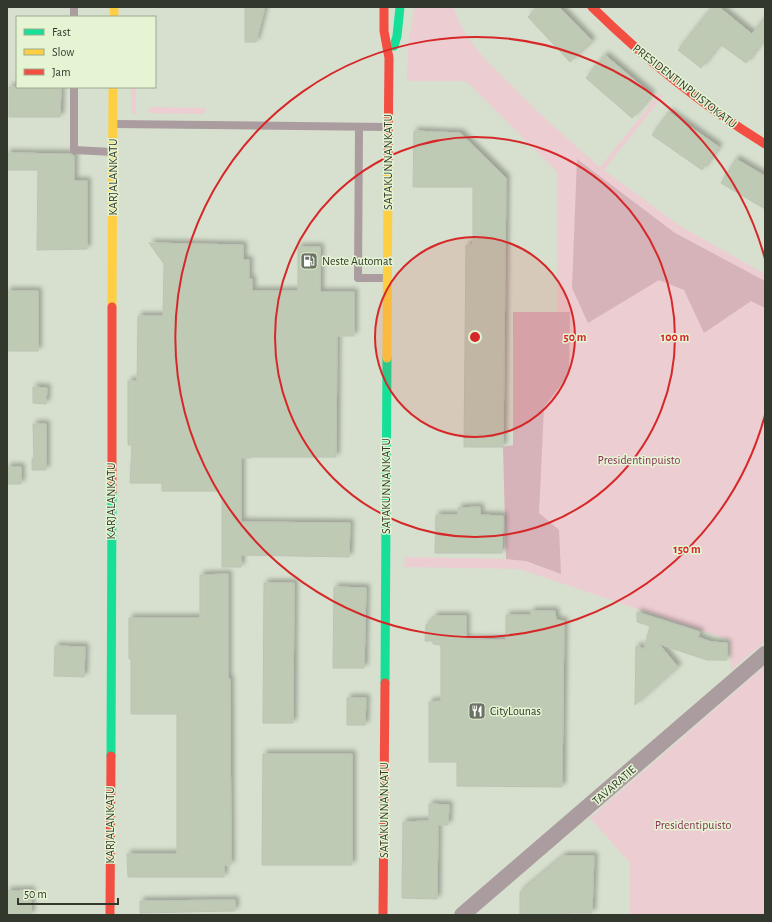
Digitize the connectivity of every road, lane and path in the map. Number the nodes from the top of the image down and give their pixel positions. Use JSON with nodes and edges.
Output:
{"nodes":[{"id":1,"x":384,"y":7,"type":"edge"},
{"id":2,"x":400,"y":7,"type":"edge"},
{"id":3,"x":592,"y":7,"type":"edge"},
{"id":4,"x":389,"y":58,"type":"junction"},
{"id":5,"x":74,"y":88,"type":"edge"},
{"id":6,"x":113,"y":88,"type":"edge"},
{"id":7,"x":113,"y":124,"type":"junction"},
{"id":8,"x":359,"y":127,"type":"junction"},
{"id":9,"x":388,"y":127,"type":"junction"},
{"id":10,"x":765,"y":144,"type":"edge"},
{"id":11,"x":113,"y":152,"type":"junction"},
{"id":12,"x":388,"y":278,"type":"junction"},
{"id":13,"x":765,"y":654,"type":"edge"},
{"id":14,"x":110,"y":915,"type":"edge"},
{"id":15,"x":383,"y":915,"type":"edge"},
{"id":16,"x":462,"y":915,"type":"edge"}],
"edges":[{"from":1,"to":4,"type":"street","name":"SATAKUNNANKATU"},
{"from":2,"to":4,"type":"street","name":"SATAKUNNANKATU"},
{"from":3,"to":10,"type":"street","name":"PRESIDENTINPUISTOKATU"},
{"from":4,"to":9,"type":"street","name":"SATAKUNNANKATU"},
{"from":5,"to":11,"type":"lane"},
{"from":6,"to":7,"type":"street","name":"KARJALANKATU"},
{"from":7,"to":8,"type":"lane"},
{"from":7,"to":11,"type":"street","name":"KARJALANKATU"},
{"from":8,"to":9,"type":"lane"},
{"from":8,"to":12,"type":"lane"},
{"from":9,"to":12,"type":"street","name":"SATAKUNNANKATU"},
{"from":11,"to":14,"type":"street","name":"KARJALANKATU"},
{"from":12,"to":15,"type":"street","name":"SATAKUNNANKATU"},
{"from":13,"to":16,"type":"street","name":"TAVARATIE"}]}
